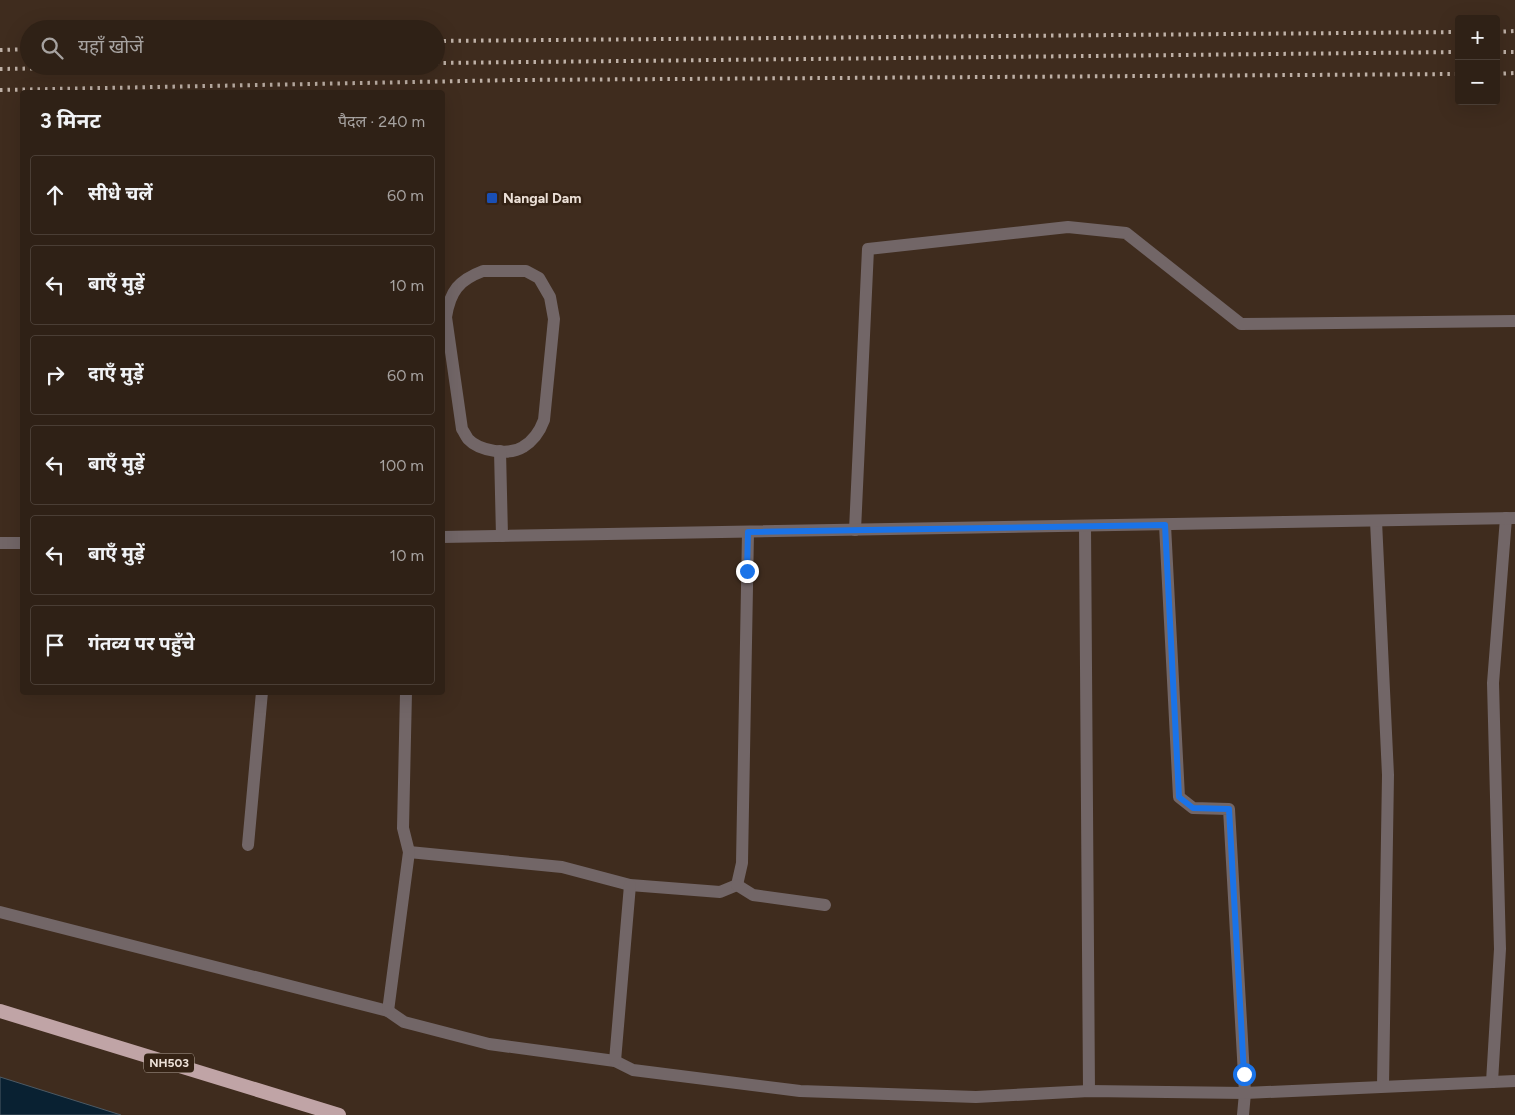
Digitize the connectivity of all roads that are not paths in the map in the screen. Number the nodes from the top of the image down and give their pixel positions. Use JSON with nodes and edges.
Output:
{"nodes":[{"id":1,"x":1515,"y":320,"type":"edge"},
{"id":2,"x":500,"y":451,"type":"junction"},
{"id":3,"x":1511,"y":518,"type":"edge"},
{"id":4,"x":1376,"y":521,"type":"junction"},
{"id":5,"x":1165,"y":525,"type":"junction"},
{"id":6,"x":1085,"y":526,"type":"junction"},
{"id":7,"x":855,"y":530,"type":"junction"},
{"id":8,"x":748,"y":532,"type":"junction"},
{"id":9,"x":502,"y":536,"type":"junction"},
{"id":10,"x":445,"y":537,"type":"edge"},
{"id":11,"x":0,"y":543,"type":"edge"},
{"id":12,"x":20,"y":543,"type":"edge"},
{"id":13,"x":262,"y":695,"type":"edge"},
{"id":14,"x":406,"y":695,"type":"edge"},
{"id":15,"x":248,"y":845,"type":"dead end"},
{"id":16,"x":409,"y":852,"type":"junction"},
{"id":17,"x":630,"y":885,"type":"junction"},
{"id":18,"x":737,"y":885,"type":"junction"},
{"id":19,"x":826,"y":905,"type":"dead end"},
{"id":20,"x":0,"y":912,"type":"edge"},
{"id":21,"x":0,"y":1011,"type":"edge"},
{"id":22,"x":388,"y":1012,"type":"junction"},
{"id":23,"x":614,"y":1061,"type":"junction"},
{"id":24,"x":1515,"y":1081,"type":"edge"},
{"id":25,"x":1492,"y":1082,"type":"junction"},
{"id":26,"x":1383,"y":1086,"type":"junction"},
{"id":27,"x":1089,"y":1091,"type":"junction"},
{"id":28,"x":1245,"y":1093,"type":"junction"},
{"id":29,"x":338,"y":1115,"type":"edge"},
{"id":30,"x":1243,"y":1115,"type":"edge"}],
"edges":[{"from":1,"to":7,"type":"street"},
{"from":2,"to":2,"type":"street"},
{"from":2,"to":9,"type":"street"},
{"from":3,"to":4,"type":"street"},
{"from":3,"to":25,"type":"street"},
{"from":4,"to":5,"type":"street"},
{"from":4,"to":26,"type":"street"},
{"from":5,"to":6,"type":"street"},
{"from":5,"to":28,"type":"street"},
{"from":6,"to":7,"type":"street"},
{"from":6,"to":27,"type":"street"},
{"from":7,"to":8,"type":"street"},
{"from":8,"to":9,"type":"street"},
{"from":8,"to":18,"type":"street"},
{"from":9,"to":10,"type":"street"},
{"from":11,"to":12,"type":"street"},
{"from":13,"to":15,"type":"street"},
{"from":14,"to":16,"type":"street"},
{"from":16,"to":17,"type":"street"},
{"from":16,"to":22,"type":"street"},
{"from":17,"to":18,"type":"street"},
{"from":17,"to":23,"type":"street"},
{"from":18,"to":19,"type":"street"},
{"from":20,"to":22,"type":"street"},
{"from":21,"to":29,"type":"highway","number":"NH503"},
{"from":22,"to":23,"type":"street"},
{"from":23,"to":27,"type":"street"},
{"from":24,"to":25,"type":"street"},
{"from":25,"to":26,"type":"street"},
{"from":26,"to":28,"type":"street"},
{"from":27,"to":28,"type":"street"},
{"from":28,"to":30,"type":"street"}]}
